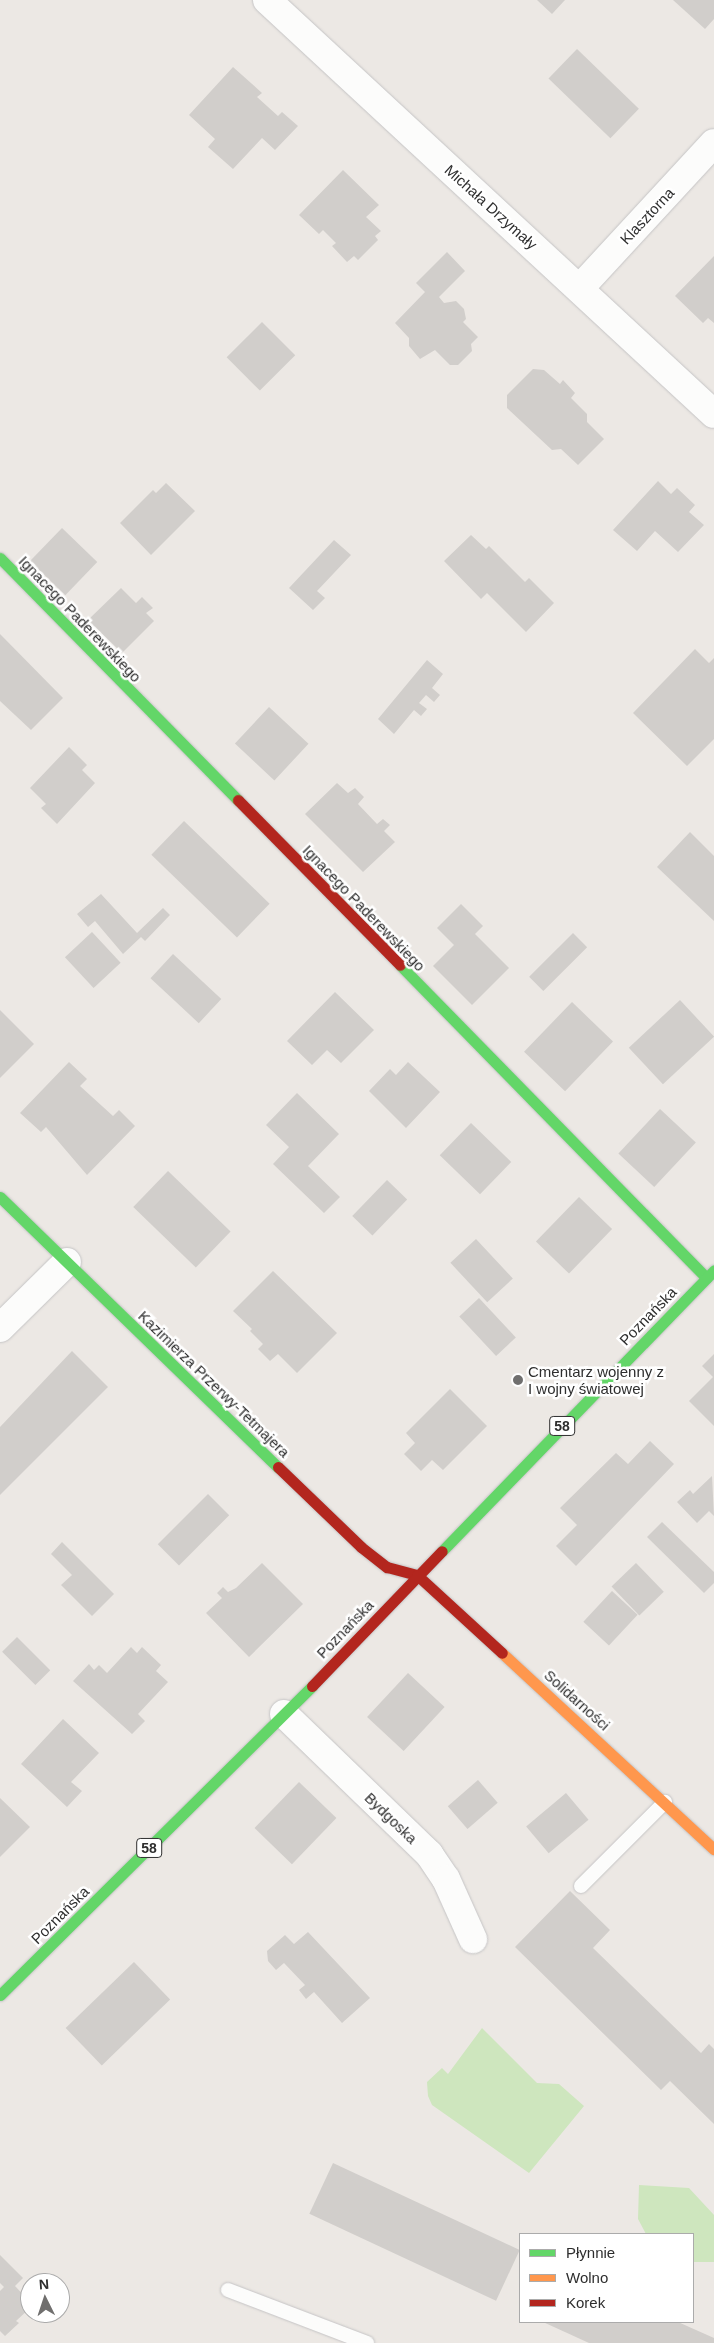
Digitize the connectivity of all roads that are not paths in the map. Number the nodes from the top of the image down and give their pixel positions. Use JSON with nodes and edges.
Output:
{"nodes":[{"id":1,"x":267,"y":0,"type":"edge"},
{"id":2,"x":714,"y":143,"type":"edge"},
{"id":3,"x":580,"y":288,"type":"junction"},
{"id":4,"x":714,"y":414,"type":"edge"},
{"id":5,"x":0,"y":558,"type":"edge"},
{"id":6,"x":0,"y":1197,"type":"edge"},
{"id":7,"x":67,"y":1262,"type":"junction"},
{"id":8,"x":710,"y":1274,"type":"edge"},
{"id":9,"x":0,"y":1328,"type":"edge"},
{"id":10,"x":418,"y":1575,"type":"junction"},
{"id":11,"x":284,"y":1714,"type":"junction"},
{"id":12,"x":665,"y":1802,"type":"junction"},
{"id":13,"x":714,"y":1849,"type":"edge"},
{"id":14,"x":581,"y":1886,"type":"dead end"},
{"id":15,"x":474,"y":1939,"type":"dead end"},
{"id":16,"x":0,"y":1995,"type":"edge"},
{"id":17,"x":228,"y":2290,"type":"dead end"},
{"id":18,"x":367,"y":2343,"type":"edge"}],
"edges":[{"from":1,"to":3,"type":"street","name":"Michała Drzymały"},
{"from":2,"to":3,"type":"street","name":"Klasztorna"},
{"from":3,"to":4,"type":"street","name":"Michała Drzymały"},
{"from":5,"to":8,"type":"street","name":"Ignacego Paderewskiego"},
{"from":6,"to":7,"type":"street","name":"Kazimierza Przerwy-Tetmajera"},
{"from":7,"to":9,"type":"street"},
{"from":7,"to":10,"type":"street","name":"Kazimierza Przerwy-Tetmajera"},
{"from":8,"to":10,"type":"street","name":"Poznańska","number":"58"},
{"from":10,"to":11,"type":"street","name":"Poznańska","number":"58"},
{"from":10,"to":12,"type":"street","name":"Solidarności"},
{"from":11,"to":15,"type":"street","name":"Bydgoska"},
{"from":11,"to":16,"type":"street","name":"Poznańska","number":"58"},
{"from":12,"to":13,"type":"street","name":"Solidarności"},
{"from":12,"to":14,"type":"lane"},
{"from":17,"to":18,"type":"lane"}]}
